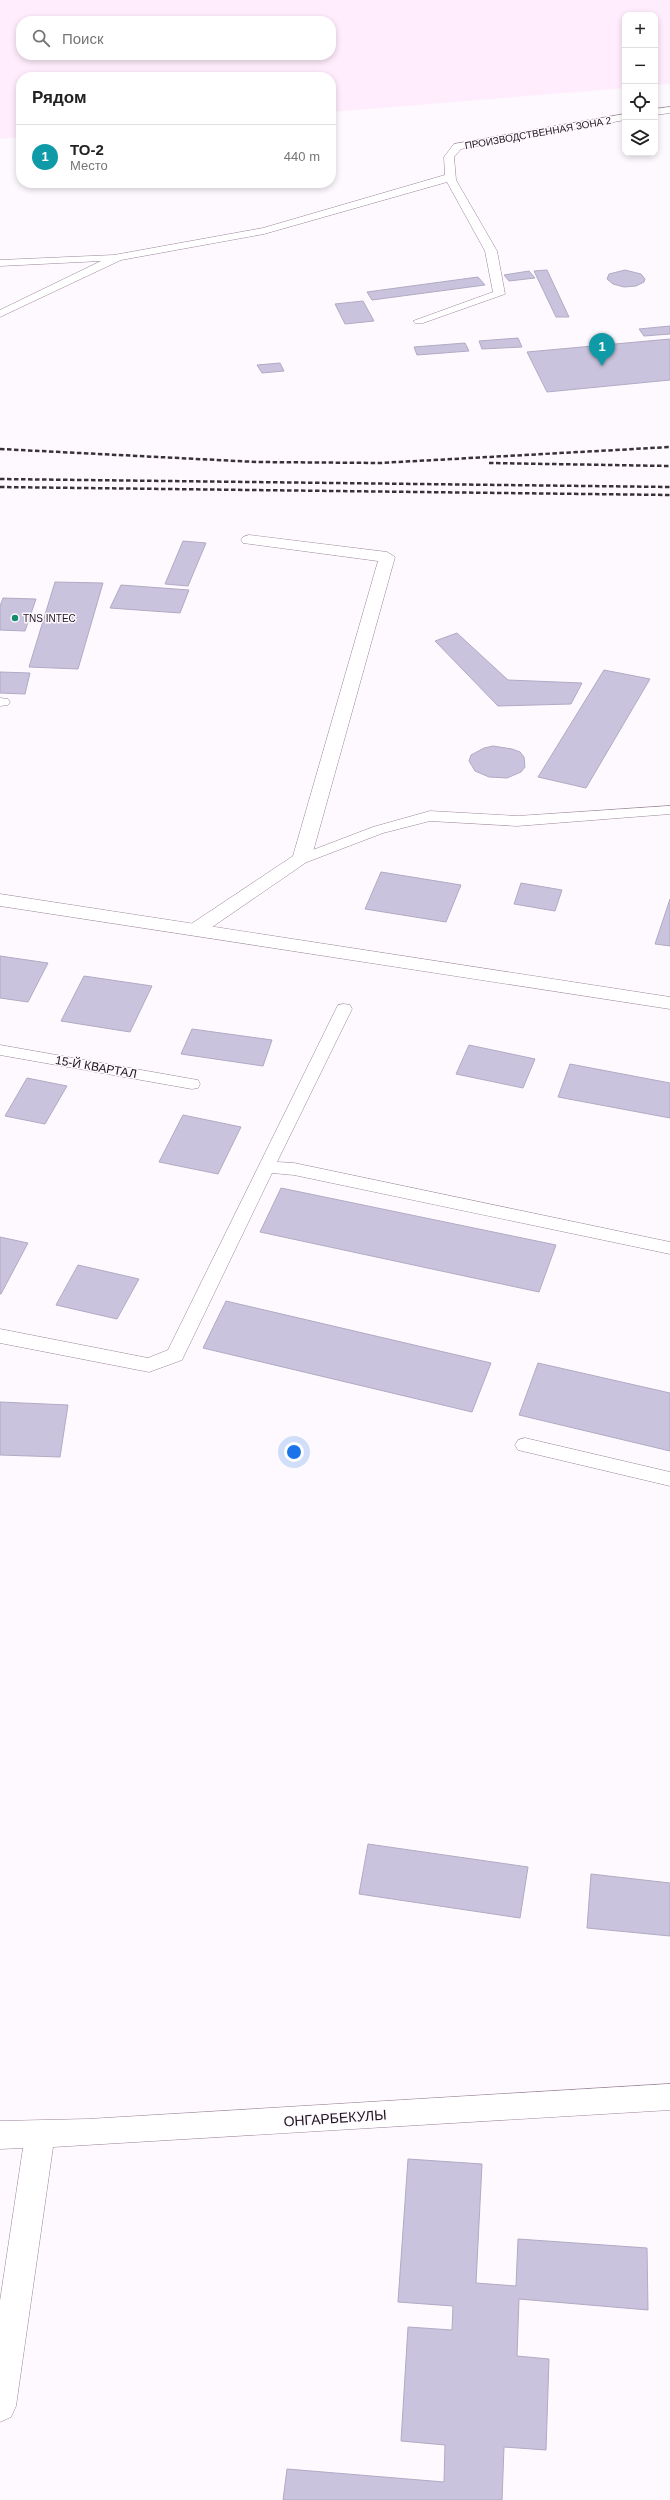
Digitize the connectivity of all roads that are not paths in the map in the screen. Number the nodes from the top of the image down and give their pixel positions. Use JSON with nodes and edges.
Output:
{"nodes":[{"id":1,"x":670,"y":110,"type":"edge"},
{"id":2,"x":658,"y":112,"type":"edge"},
{"id":3,"x":622,"y":119,"type":"edge"},
{"id":4,"x":451,"y":177,"type":"junction"},
{"id":5,"x":118,"y":257,"type":"junction"},
{"id":6,"x":0,"y":262,"type":"edge"},
{"id":7,"x":0,"y":314,"type":"edge"},
{"id":8,"x":419,"y":321,"type":"dead end"},
{"id":9,"x":249,"y":540,"type":"dead end"},
{"id":10,"x":670,"y":810,"type":"edge"},
{"id":11,"x":302,"y":859,"type":"junction"},
{"id":12,"x":0,"y":900,"type":"edge"},
{"id":13,"x":194,"y":930,"type":"junction"},
{"id":14,"x":670,"y":1003,"type":"edge"},
{"id":15,"x":344,"y":1009,"type":"dead end"},
{"id":16,"x":0,"y":1050,"type":"edge"},
{"id":17,"x":192,"y":1084,"type":"dead end"},
{"id":18,"x":266,"y":1168,"type":"junction"},
{"id":19,"x":670,"y":1248,"type":"edge"},
{"id":20,"x":0,"y":1336,"type":"edge"},
{"id":21,"x":525,"y":1444,"type":"dead end"},
{"id":22,"x":670,"y":1479,"type":"edge"},
{"id":23,"x":670,"y":2097,"type":"edge"},
{"id":24,"x":0,"y":2135,"type":"edge"},
{"id":25,"x":40,"y":2135,"type":"junction"},
{"id":26,"x":0,"y":2406,"type":"edge"}],
"edges":[{"from":1,"to":2,"type":"lane"},
{"from":3,"to":4,"type":"lane","name":"ПРОИЗВОДСТВЕННАЯ ЗОНА 2"},
{"from":4,"to":5,"type":"lane"},
{"from":4,"to":8,"type":"lane","name":"ПРОИЗВОДСТВЕННАЯ ЗОНА 2"},
{"from":5,"to":6,"type":"lane"},
{"from":5,"to":7,"type":"lane"},
{"from":9,"to":11,"type":"street"},
{"from":10,"to":11,"type":"lane"},
{"from":11,"to":13,"type":"street"},
{"from":12,"to":13,"type":"street"},
{"from":13,"to":14,"type":"street"},
{"from":15,"to":18,"type":"lane"},
{"from":16,"to":17,"type":"lane","name":"15-Й КВАРТАЛ"},
{"from":18,"to":19,"type":"lane"},
{"from":18,"to":20,"type":"lane"},
{"from":21,"to":22,"type":"lane"},
{"from":23,"to":25,"type":"street","name":"ОНГАРБЕКУЛЫ"},
{"from":24,"to":25,"type":"street","name":"ОНГАРБЕКУЛЫ"},
{"from":25,"to":26,"type":"street"}]}
